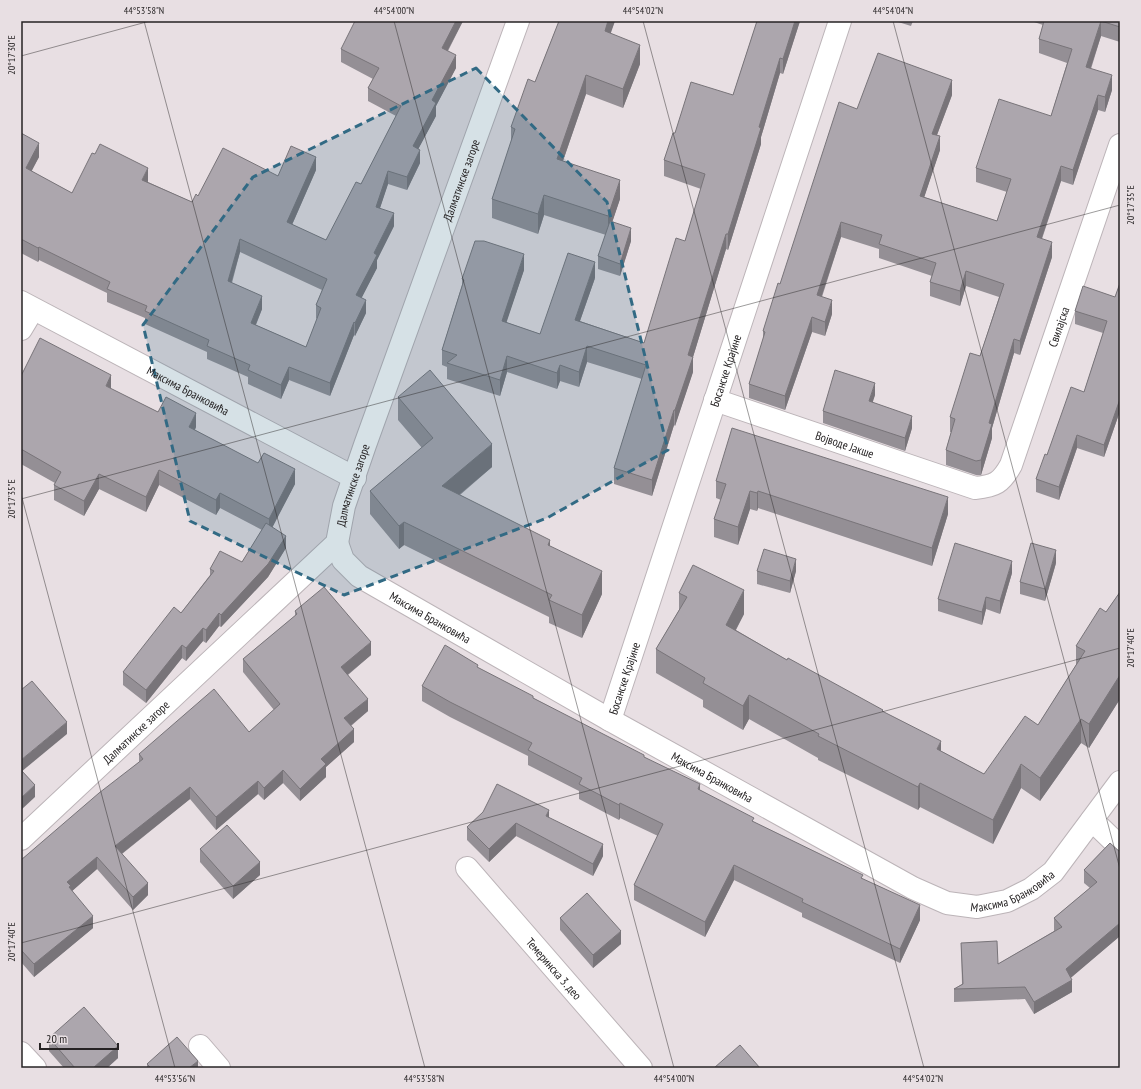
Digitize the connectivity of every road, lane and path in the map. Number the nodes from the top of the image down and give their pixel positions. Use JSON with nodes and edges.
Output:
{"nodes":[{"id":1,"x":518,"y":21,"type":"edge"},
{"id":2,"x":840,"y":21,"type":"edge"},
{"id":3,"x":1120,"y":145,"type":"edge"},
{"id":4,"x":27,"y":305,"type":"edge"},
{"id":5,"x":21,"y":329,"type":"edge"},
{"id":6,"x":715,"y":400,"type":"junction"},
{"id":7,"x":355,"y":478,"type":"junction"},
{"id":8,"x":975,"y":488,"type":"joint"},
{"id":9,"x":337,"y":543,"type":"junction"},
{"id":10,"x":610,"y":720,"type":"junction"},
{"id":11,"x":1120,"y":782,"type":"edge"},
{"id":12,"x":1092,"y":820,"type":"junction"},
{"id":13,"x":21,"y":839,"type":"edge"},
{"id":14,"x":1120,"y":847,"type":"edge"},
{"id":15,"x":467,"y":868,"type":"dead end"},
{"id":16,"x":200,"y":1046,"type":"dead end"},
{"id":17,"x":21,"y":1052,"type":"edge"},
{"id":18,"x":35,"y":1068,"type":"edge"},
{"id":19,"x":219,"y":1068,"type":"edge"},
{"id":20,"x":641,"y":1068,"type":"edge"}],
"edges":[{"from":1,"to":7,"type":"street","name":"Далматинске загоре"},
{"from":2,"to":6,"type":"street","name":"Босанске Крајине"},
{"from":3,"to":8,"type":"street","name":"Свилајска"},
{"from":4,"to":5,"type":"street"},
{"from":4,"to":7,"type":"street","name":"Максима Бранковића"},
{"from":6,"to":8,"type":"street","name":"Војводе Јакше"},
{"from":6,"to":10,"type":"street","name":"Босанске Крајине"},
{"from":7,"to":9,"type":"street","name":"Далматинске загоре"},
{"from":9,"to":10,"type":"street","name":"Максима Бранковића"},
{"from":9,"to":13,"type":"street","name":"Далматинске загоре"},
{"from":10,"to":12,"type":"street","name":"Максима Бранковића"},
{"from":11,"to":12,"type":"street","name":"Максима Бранковића"},
{"from":12,"to":14,"type":"street"},
{"from":15,"to":20,"type":"street","name":"Темеринска 3. део"},
{"from":16,"to":19,"type":"street"},
{"from":17,"to":18,"type":"street"}]}
